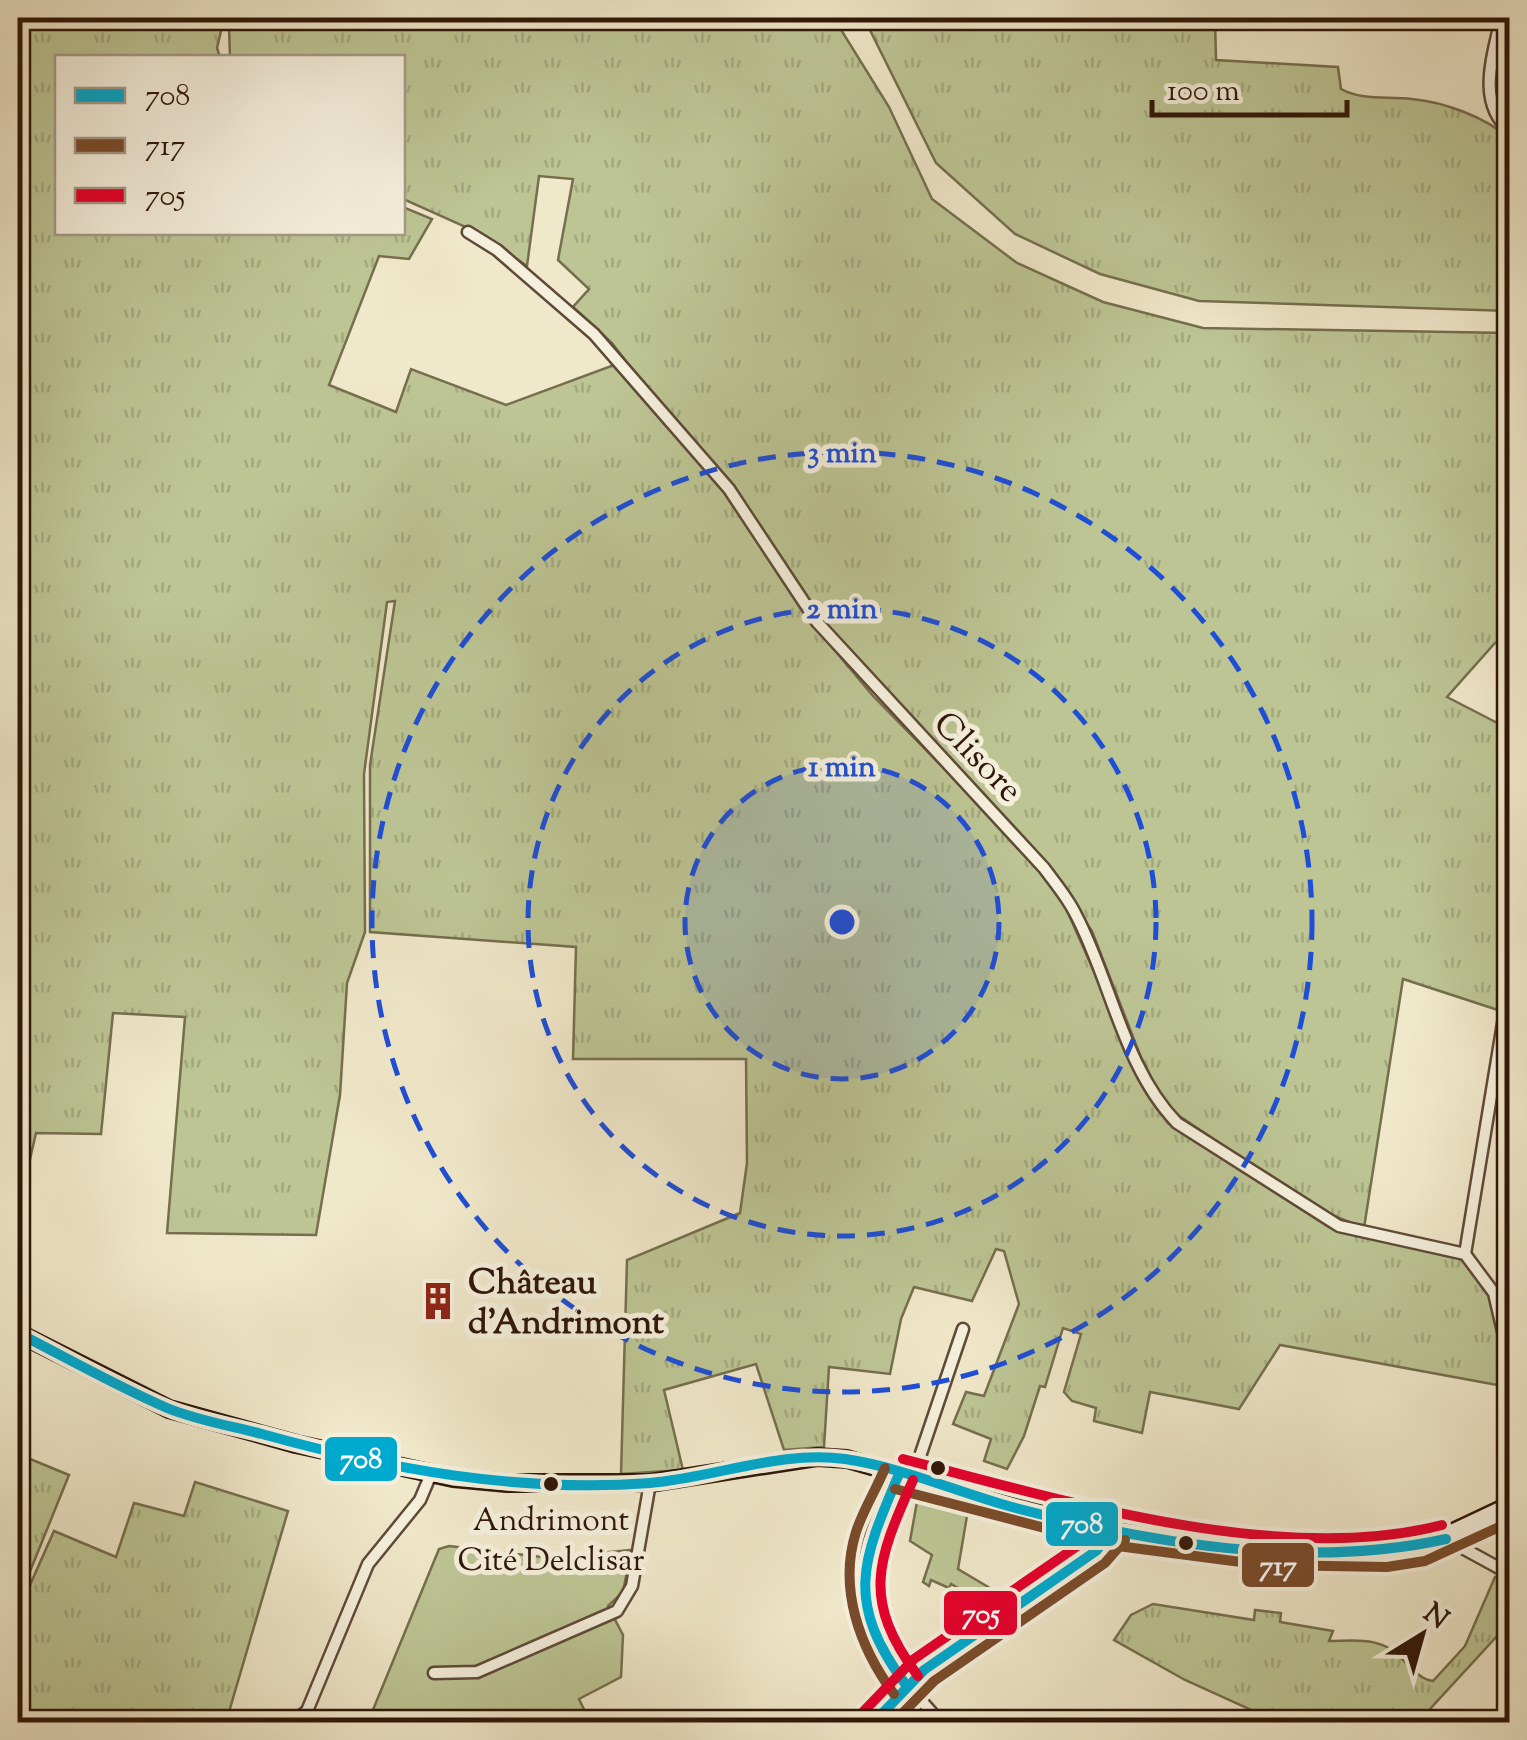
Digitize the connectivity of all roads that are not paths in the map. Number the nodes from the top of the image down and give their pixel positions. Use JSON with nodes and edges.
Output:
{"nodes":[{"id":1,"x":1500,"y":18,"type":"edge"},
{"id":2,"x":1510,"y":131,"type":"edge"},
{"id":3,"x":468,"y":232,"type":"dead end"},
{"id":4,"x":1510,"y":980,"type":"edge"},
{"id":5,"x":1466,"y":1254,"type":"junction"},
{"id":6,"x":963,"y":1329,"type":"dead end"},
{"id":7,"x":18,"y":1333,"type":"edge"},
{"id":8,"x":1510,"y":1360,"type":"edge"},
{"id":9,"x":431,"y":1474,"type":"junction"},
{"id":10,"x":906,"y":1476,"type":"junction"},
{"id":11,"x":650,"y":1483,"type":"junction"},
{"id":12,"x":1510,"y":1505,"type":"edge"},
{"id":13,"x":1114,"y":1530,"type":"junction"},
{"id":14,"x":1446,"y":1538,"type":"junction"},
{"id":15,"x":1510,"y":1574,"type":"edge"},
{"id":16,"x":434,"y":1673,"type":"dead end"},
{"id":17,"x":906,"y":1684,"type":"junction"},
{"id":18,"x":1510,"y":1710,"type":"edge"},
{"id":19,"x":294,"y":1722,"type":"edge"},
{"id":20,"x":874,"y":1722,"type":"edge"},
{"id":21,"x":940,"y":1722,"type":"edge"},
{"id":22,"x":1500,"y":1722,"type":"edge"}],
"edges":[{"from":1,"to":2,"type":"street"},
{"from":3,"to":5,"type":"street","name":"Clisore"},
{"from":4,"to":5,"type":"street"},
{"from":5,"to":8,"type":"street"},
{"from":6,"to":10,"type":"street"},
{"from":7,"to":9,"type":"street"},
{"from":9,"to":11,"type":"street"},
{"from":9,"to":19,"type":"street"},
{"from":10,"to":11,"type":"street"},
{"from":10,"to":13,"type":"street"},
{"from":10,"to":17,"type":"street"},
{"from":11,"to":16,"type":"street"},
{"from":12,"to":14,"type":"street"},
{"from":13,"to":14,"type":"street"},
{"from":13,"to":17,"type":"street"},
{"from":14,"to":15,"type":"street"},
{"from":17,"to":20,"type":"street"},
{"from":17,"to":21,"type":"street"},
{"from":18,"to":22,"type":"street"}]}
